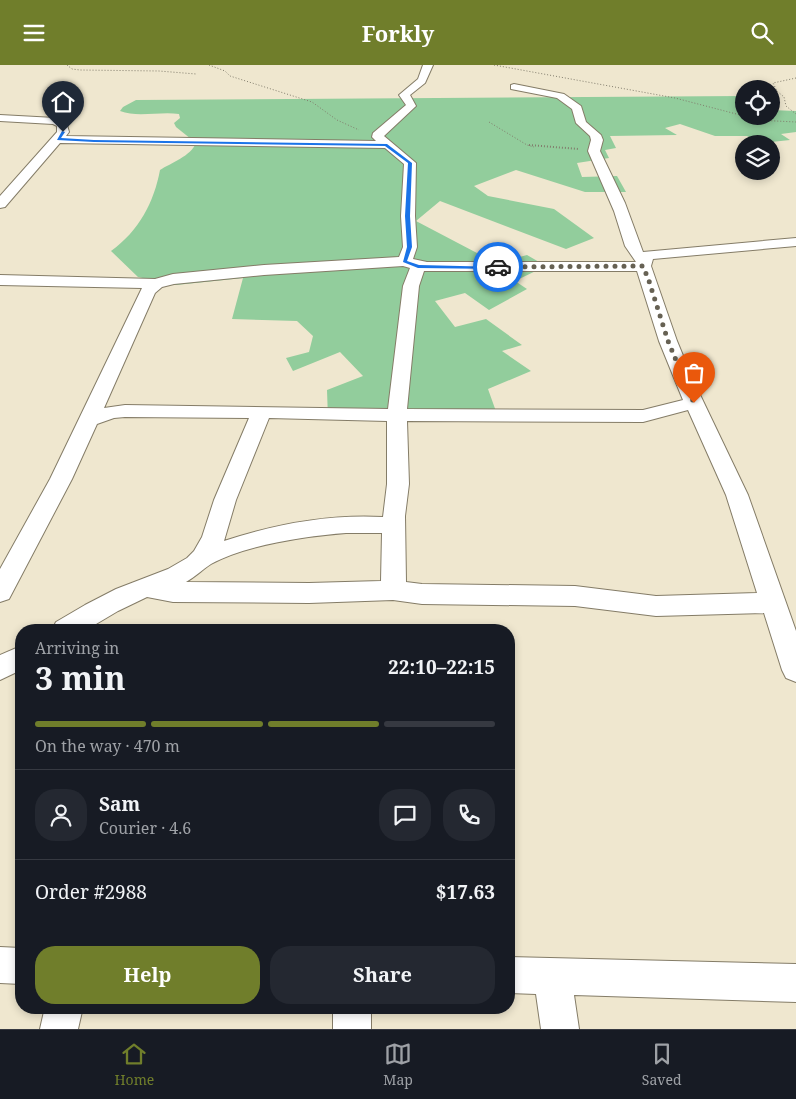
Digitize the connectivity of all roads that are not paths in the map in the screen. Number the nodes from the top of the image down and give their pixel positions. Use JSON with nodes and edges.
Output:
{"nodes":[{"id":1,"x":428,"y":65,"type":"edge"},
{"id":2,"x":514,"y":87,"type":"dead end"},
{"id":3,"x":0,"y":118,"type":"edge"},
{"id":4,"x":58,"y":139,"type":"junction"},
{"id":5,"x":382,"y":140,"type":"junction"},
{"id":6,"x":0,"y":204,"type":"edge"},
{"id":7,"x":796,"y":243,"type":"edge"},
{"id":8,"x":412,"y":264,"type":"junction"},
{"id":9,"x":644,"y":264,"type":"junction"},
{"id":10,"x":0,"y":280,"type":"edge"},
{"id":11,"x":156,"y":284,"type":"junction"},
{"id":12,"x":694,"y":403,"type":"junction"},
{"id":13,"x":261,"y":411,"type":"junction"},
{"id":14,"x":397,"y":415,"type":"junction"},
{"id":15,"x":88,"y":421,"type":"junction"},
{"id":16,"x":395,"y":526,"type":"junction"},
{"id":17,"x":203,"y":558,"type":"junction"},
{"id":18,"x":148,"y":588,"type":"junction"},
{"id":19,"x":393,"y":590,"type":"junction"},
{"id":20,"x":0,"y":592,"type":"edge"},
{"id":21,"x":772,"y":603,"type":"junction"},
{"id":22,"x":75,"y":624,"type":"edge"},
{"id":23,"x":15,"y":660,"type":"edge"},
{"id":24,"x":0,"y":668,"type":"edge"},
{"id":25,"x":796,"y":670,"type":"edge"},
{"id":26,"x":0,"y":965,"type":"edge"},
{"id":27,"x":15,"y":966,"type":"edge"},
{"id":28,"x":515,"y":975,"type":"edge"},
{"id":29,"x":552,"y":976,"type":"junction"},
{"id":30,"x":796,"y":983,"type":"edge"},
{"id":31,"x":62,"y":1014,"type":"edge"},
{"id":32,"x":352,"y":1014,"type":"edge"},
{"id":33,"x":59,"y":1029,"type":"edge"},
{"id":34,"x":352,"y":1029,"type":"edge"},
{"id":35,"x":560,"y":1029,"type":"edge"}],
"edges":[{"from":1,"to":5,"type":"street"},
{"from":2,"to":9,"type":"street"},
{"from":3,"to":4,"type":"street"},
{"from":4,"to":5,"type":"street"},
{"from":4,"to":6,"type":"street"},
{"from":5,"to":8,"type":"street"},
{"from":7,"to":9,"type":"street"},
{"from":8,"to":9,"type":"street"},
{"from":8,"to":11,"type":"street"},
{"from":8,"to":14,"type":"street"},
{"from":9,"to":12,"type":"street"},
{"from":10,"to":11,"type":"street"},
{"from":11,"to":15,"type":"street"},
{"from":12,"to":14,"type":"street"},
{"from":12,"to":21,"type":"street"},
{"from":13,"to":14,"type":"street"},
{"from":13,"to":15,"type":"street"},
{"from":13,"to":17,"type":"street"},
{"from":14,"to":16,"type":"street"},
{"from":15,"to":20,"type":"street"},
{"from":16,"to":17,"type":"street"},
{"from":16,"to":19,"type":"street"},
{"from":17,"to":18,"type":"street"},
{"from":18,"to":19,"type":"street"},
{"from":18,"to":22,"type":"street"},
{"from":19,"to":21,"type":"street"},
{"from":21,"to":25,"type":"street"},
{"from":23,"to":24,"type":"street"},
{"from":26,"to":27,"type":"street"},
{"from":28,"to":29,"type":"street"},
{"from":29,"to":30,"type":"street"},
{"from":29,"to":35,"type":"street"},
{"from":31,"to":33,"type":"street"},
{"from":32,"to":34,"type":"street"}]}
